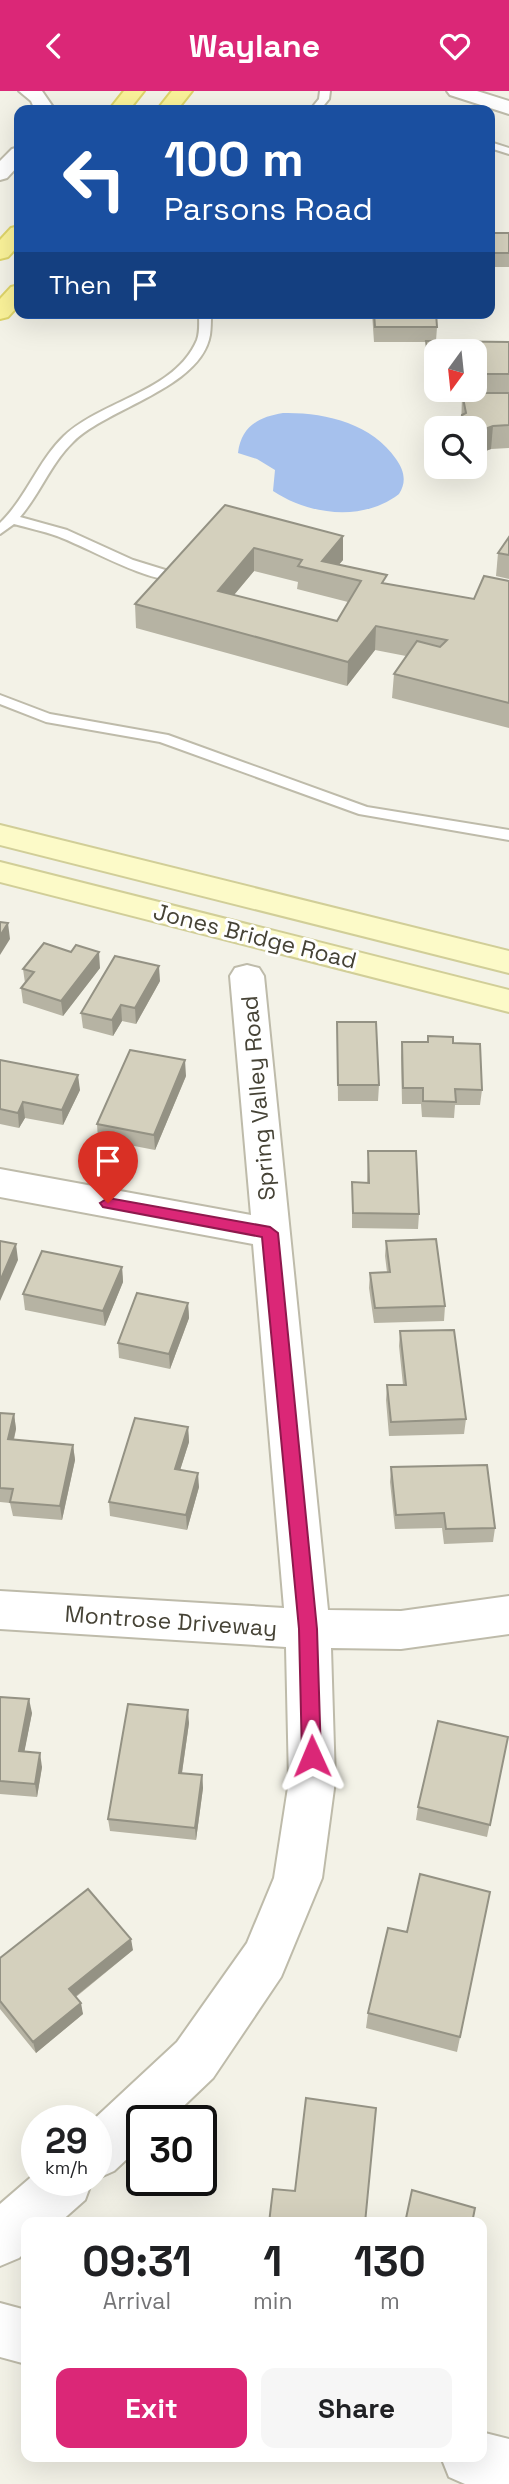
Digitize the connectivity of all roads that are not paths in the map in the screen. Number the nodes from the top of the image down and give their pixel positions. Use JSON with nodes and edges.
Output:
{"nodes":[{"id":1,"x":29,"y":91,"type":"edge"},
{"id":2,"x":134,"y":91,"type":"edge"},
{"id":3,"x":182,"y":91,"type":"edge"},
{"id":4,"x":457,"y":91,"type":"edge"},
{"id":5,"x":42,"y":105,"type":"edge"},
{"id":6,"x":123,"y":105,"type":"edge"},
{"id":7,"x":171,"y":105,"type":"edge"},
{"id":8,"x":509,"y":108,"type":"edge"},
{"id":9,"x":14,"y":159,"type":"edge"},
{"id":10,"x":0,"y":174,"type":"edge"},
{"id":11,"x":14,"y":238,"type":"edge"},
{"id":12,"x":0,"y":252,"type":"edge"},
{"id":13,"x":14,"y":297,"type":"edge"},
{"id":14,"x":0,"y":311,"type":"edge"},
{"id":15,"x":206,"y":319,"type":"edge"},
{"id":16,"x":12,"y":519,"type":"junction"},
{"id":17,"x":0,"y":530,"type":"edge"},
{"id":18,"x":170,"y":576,"type":"edge"},
{"id":19,"x":0,"y":699,"type":"edge"},
{"id":20,"x":0,"y":835,"type":"edge"},
{"id":21,"x":509,"y":835,"type":"edge"},
{"id":22,"x":0,"y":872,"type":"edge"},
{"id":23,"x":509,"y":962,"type":"edge"},
{"id":24,"x":247,"y":976,"type":"dead end"},
{"id":25,"x":509,"y":1001,"type":"edge"},
{"id":26,"x":0,"y":1183,"type":"edge"},
{"id":27,"x":270,"y":1233,"type":"junction"},
{"id":28,"x":0,"y":1610,"type":"edge"},
{"id":29,"x":509,"y":1615,"type":"edge"},
{"id":30,"x":308,"y":1629,"type":"junction"},
{"id":31,"x":112,"y":2138,"type":"edge"},
{"id":32,"x":49,"y":2196,"type":"edge"},
{"id":33,"x":25,"y":2217,"type":"edge"},
{"id":34,"x":21,"y":2221,"type":"edge"},
{"id":35,"x":0,"y":2239,"type":"edge"},
{"id":36,"x":0,"y":2330,"type":"edge"},
{"id":37,"x":21,"y":2336,"type":"edge"},
{"id":38,"x":487,"y":2462,"type":"edge"},
{"id":39,"x":509,"y":2468,"type":"edge"}],
"edges":[{"from":1,"to":5,"type":"street"},
{"from":2,"to":6,"type":"main road"},
{"from":3,"to":7,"type":"main road"},
{"from":4,"to":8,"type":"street"},
{"from":9,"to":10,"type":"street"},
{"from":11,"to":12,"type":"main road"},
{"from":13,"to":14,"type":"main road"},
{"from":15,"to":16,"type":"lane"},
{"from":16,"to":17,"type":"lane"},
{"from":16,"to":18,"type":"lane"},
{"from":19,"to":21,"type":"lane"},
{"from":20,"to":23,"type":"main road","name":"Jones Bridge Road"},
{"from":22,"to":25,"type":"main road","name":"Jones Bridge Road"},
{"from":24,"to":27,"type":"street","name":"Spring Valley Road"},
{"from":26,"to":27,"type":"street"},
{"from":27,"to":30,"type":"street","name":"Spring Valley Road"},
{"from":28,"to":30,"type":"street","name":"Montrose Driveway"},
{"from":29,"to":30,"type":"street","name":"Montrose Driveway"},
{"from":30,"to":31,"type":"street","name":"Spring Valley Road"},
{"from":32,"to":33,"type":"street"},
{"from":34,"to":35,"type":"street"},
{"from":36,"to":37,"type":"street"},
{"from":38,"to":39,"type":"street"}]}
